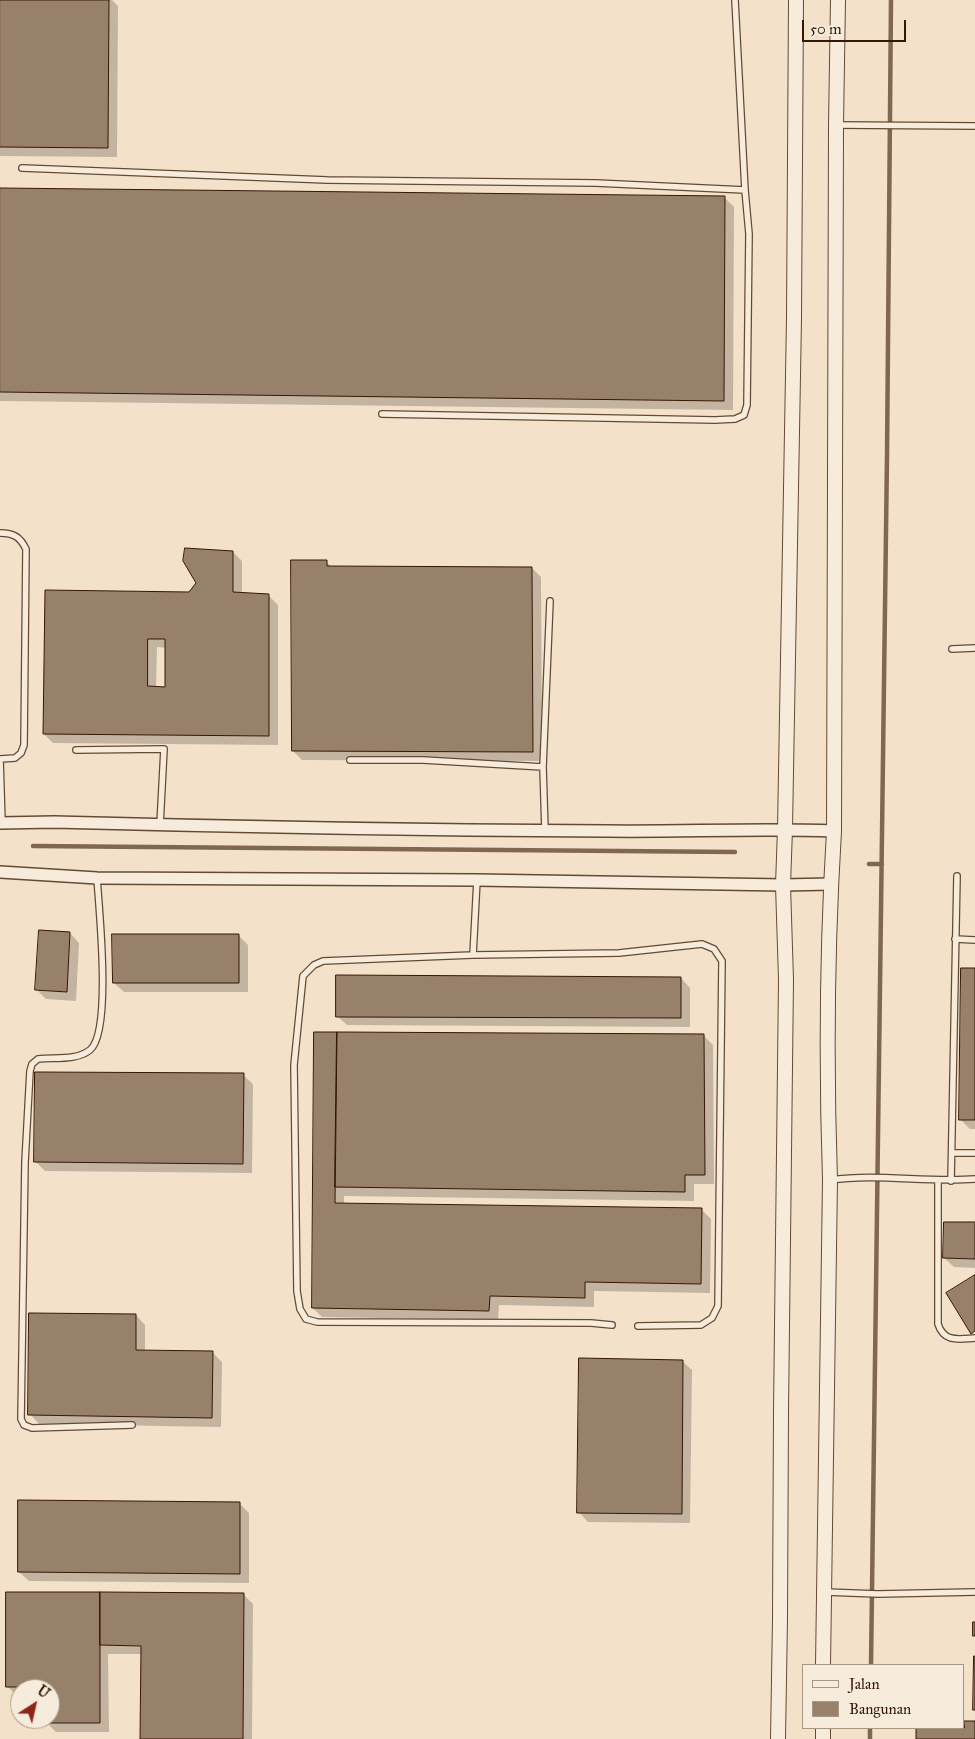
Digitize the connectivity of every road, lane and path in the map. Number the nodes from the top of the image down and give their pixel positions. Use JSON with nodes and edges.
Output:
{"nodes":[{"id":1,"x":735,"y":0,"type":"edge"},
{"id":2,"x":796,"y":0,"type":"edge"},
{"id":3,"x":838,"y":0,"type":"edge"},
{"id":4,"x":836,"y":125,"type":"junction"},
{"id":5,"x":975,"y":126,"type":"edge"},
{"id":6,"x":22,"y":168,"type":"dead end"},
{"id":7,"x":745,"y":190,"type":"junction"},
{"id":8,"x":382,"y":414,"type":"dead end"},
{"id":9,"x":0,"y":533,"type":"edge"},
{"id":10,"x":550,"y":601,"type":"dead end"},
{"id":11,"x":975,"y":648,"type":"edge"},
{"id":12,"x":952,"y":649,"type":"dead end"},
{"id":13,"x":76,"y":750,"type":"dead end"},
{"id":14,"x":0,"y":759,"type":"edge"},
{"id":15,"x":350,"y":760,"type":"dead end"},
{"id":16,"x":543,"y":767,"type":"junction"},
{"id":17,"x":1,"y":823,"type":"edge"},
{"id":18,"x":160,"y":825,"type":"junction"},
{"id":19,"x":785,"y":829,"type":"junction"},
{"id":20,"x":546,"y":831,"type":"junction"},
{"id":21,"x":834,"y":831,"type":"junction"},
{"id":22,"x":0,"y":872,"type":"edge"},
{"id":23,"x":956,"y":876,"type":"dead end"},
{"id":24,"x":97,"y":878,"type":"junction"},
{"id":25,"x":477,"y":880,"type":"junction"},
{"id":26,"x":831,"y":884,"type":"junction"},
{"id":27,"x":783,"y":885,"type":"junction"},
{"id":28,"x":955,"y":939,"type":"junction"},
{"id":29,"x":975,"y":940,"type":"edge"},
{"id":30,"x":473,"y":955,"type":"junction"},
{"id":31,"x":952,"y":1153,"type":"junction"},
{"id":32,"x":975,"y":1153,"type":"edge"},
{"id":33,"x":975,"y":1179,"type":"edge"},
{"id":34,"x":830,"y":1180,"type":"junction"},
{"id":35,"x":938,"y":1180,"type":"junction"},
{"id":36,"x":951,"y":1181,"type":"junction"},
{"id":37,"x":612,"y":1325,"type":"dead end"},
{"id":38,"x":638,"y":1326,"type":"dead end"},
{"id":39,"x":975,"y":1338,"type":"edge"},
{"id":40,"x":132,"y":1425,"type":"dead end"},
{"id":41,"x":823,"y":1592,"type":"junction"},
{"id":42,"x":975,"y":1592,"type":"edge"},
{"id":43,"x":823,"y":1664,"type":"edge"},
{"id":44,"x":778,"y":1739,"type":"edge"}],
"edges":[{"from":1,"to":7,"type":"lane"},
{"from":2,"to":19,"type":"street"},
{"from":3,"to":4,"type":"street"},
{"from":4,"to":5,"type":"lane"},
{"from":4,"to":21,"type":"street"},
{"from":6,"to":7,"type":"lane"},
{"from":7,"to":8,"type":"lane"},
{"from":9,"to":14,"type":"lane"},
{"from":10,"to":16,"type":"lane"},
{"from":11,"to":12,"type":"lane"},
{"from":13,"to":18,"type":"lane"},
{"from":14,"to":17,"type":"lane"},
{"from":15,"to":16,"type":"lane"},
{"from":16,"to":20,"type":"lane"},
{"from":17,"to":18,"type":"street"},
{"from":18,"to":20,"type":"street"},
{"from":19,"to":20,"type":"street"},
{"from":19,"to":21,"type":"street"},
{"from":19,"to":27,"type":"street"},
{"from":21,"to":26,"type":"street"},
{"from":22,"to":24,"type":"street"},
{"from":23,"to":28,"type":"lane"},
{"from":24,"to":25,"type":"street"},
{"from":24,"to":40,"type":"lane"},
{"from":25,"to":27,"type":"street"},
{"from":25,"to":30,"type":"lane"},
{"from":26,"to":27,"type":"street"},
{"from":26,"to":34,"type":"street"},
{"from":27,"to":44,"type":"street"},
{"from":28,"to":29,"type":"lane"},
{"from":28,"to":31,"type":"lane"},
{"from":30,"to":37,"type":"lane"},
{"from":30,"to":38,"type":"lane"},
{"from":31,"to":32,"type":"lane"},
{"from":31,"to":36,"type":"lane"},
{"from":33,"to":36,"type":"lane"},
{"from":34,"to":35,"type":"lane"},
{"from":34,"to":41,"type":"street"},
{"from":35,"to":36,"type":"lane"},
{"from":35,"to":39,"type":"lane"},
{"from":41,"to":42,"type":"lane"},
{"from":41,"to":43,"type":"street"}]}
